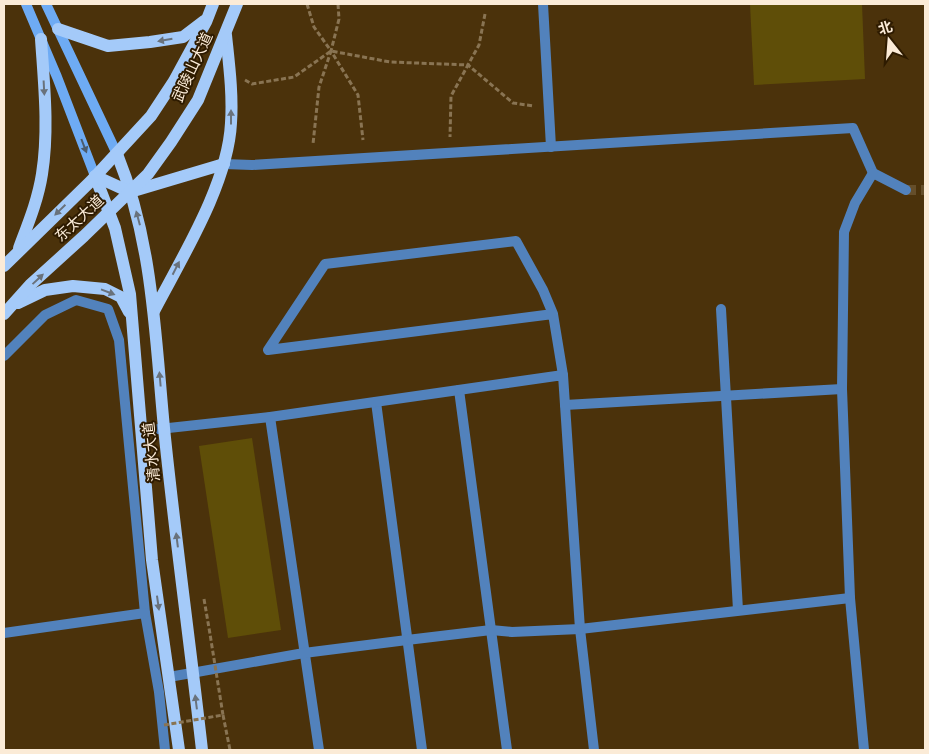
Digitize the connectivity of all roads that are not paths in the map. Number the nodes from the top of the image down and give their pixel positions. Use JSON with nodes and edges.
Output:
{"nodes":[{"id":1,"x":26,"y":4,"type":"edge"},
{"id":2,"x":46,"y":4,"type":"edge"},
{"id":3,"x":213,"y":4,"type":"edge"},
{"id":4,"x":237,"y":4,"type":"edge"},
{"id":5,"x":543,"y":4,"type":"edge"},
{"id":6,"x":208,"y":18,"type":"junction"},
{"id":7,"x":58,"y":29,"type":"junction"},
{"id":8,"x":226,"y":32,"type":"junction"},
{"id":9,"x":41,"y":39,"type":"junction"},
{"id":10,"x":151,"y":116,"type":"joint"},
{"id":11,"x":171,"y":142,"type":"joint"},
{"id":12,"x":551,"y":147,"type":"junction"},
{"id":13,"x":116,"y":154,"type":"junction"},
{"id":14,"x":224,"y":164,"type":"junction"},
{"id":15,"x":873,"y":174,"type":"junction"},
{"id":16,"x":95,"y":176,"type":"junction"},
{"id":17,"x":906,"y":190,"type":"tunnel mouth"},
{"id":18,"x":130,"y":192,"type":"junction"},
{"id":19,"x":109,"y":212,"type":"junction"},
{"id":20,"x":16,"y":253,"type":"junction"},
{"id":21,"x":4,"y":266,"type":"edge"},
{"id":22,"x":721,"y":309,"type":"dead end"},
{"id":23,"x":8,"y":310,"type":"edge"},
{"id":24,"x":154,"y":311,"type":"junction"},
{"id":25,"x":554,"y":314,"type":"junction"},
{"id":26,"x":132,"y":317,"type":"junction"},
{"id":27,"x":4,"y":356,"type":"edge"},
{"id":28,"x":563,"y":375,"type":"junction"},
{"id":29,"x":842,"y":389,"type":"junction"},
{"id":30,"x":459,"y":390,"type":"junction"},
{"id":31,"x":726,"y":396,"type":"junction"},
{"id":32,"x":376,"y":402,"type":"junction"},
{"id":33,"x":565,"y":405,"type":"junction"},
{"id":34,"x":270,"y":417,"type":"junction"},
{"id":35,"x":164,"y":428,"type":"junction"},
{"id":36,"x":141,"y":431,"type":"junction"},
{"id":37,"x":850,"y":598,"type":"junction"},
{"id":38,"x":738,"y":610,"type":"junction"},
{"id":39,"x":144,"y":613,"type":"junction"},
{"id":40,"x":580,"y":629,"type":"junction"},
{"id":41,"x":491,"y":630,"type":"junction"},
{"id":42,"x":4,"y":633,"type":"edge"},
{"id":43,"x":407,"y":640,"type":"junction"},
{"id":44,"x":304,"y":653,"type":"junction"},
{"id":45,"x":193,"y":672,"type":"junction"},
{"id":46,"x":169,"y":677,"type":"junction"},
{"id":47,"x":165,"y":750,"type":"edge"},
{"id":48,"x":179,"y":750,"type":"edge"},
{"id":49,"x":202,"y":750,"type":"edge"},
{"id":50,"x":319,"y":750,"type":"edge"},
{"id":51,"x":422,"y":750,"type":"edge"},
{"id":52,"x":507,"y":750,"type":"edge"},
{"id":53,"x":594,"y":750,"type":"edge"},
{"id":54,"x":864,"y":750,"type":"edge"}],
"edges":[{"from":1,"to":9,"type":"main road"},
{"from":2,"to":7,"type":"main road"},
{"from":3,"to":6,"type":"main road","name":"武陵山大道"},
{"from":4,"to":8,"type":"main road","name":"武陵山大道"},
{"from":5,"to":12,"type":"street"},
{"from":6,"to":7,"type":"main road","one_way":true},
{"from":6,"to":10,"type":"main road","name":"武陵山大道"},
{"from":7,"to":13,"type":"main road"},
{"from":8,"to":11,"type":"main road","name":"武陵山大道"},
{"from":14,"to":8,"type":"main road","one_way":true},
{"from":9,"to":16,"type":"main road","one_way":true},
{"from":9,"to":20,"type":"main road","one_way":true},
{"from":10,"to":13,"type":"main road","name":"东太大道"},
{"from":11,"to":18,"type":"main road","name":"东太大道"},
{"from":12,"to":14,"type":"street"},
{"from":12,"to":15,"type":"street"},
{"from":13,"to":16,"type":"main road","name":"东太大道"},
{"from":13,"to":18,"type":"main road","name":"清水大道"},
{"from":14,"to":18,"type":"main road"},
{"from":24,"to":14,"type":"main road","one_way":true},
{"from":15,"to":17,"type":"street"},
{"from":15,"to":29,"type":"street"},
{"from":16,"to":18,"type":"main road"},
{"from":16,"to":19,"type":"main road","name":"清水大道"},
{"from":16,"to":20,"type":"main road","name":"东太大道","one_way":true},
{"from":18,"to":19,"type":"main road","name":"东太大道"},
{"from":24,"to":18,"type":"main road","name":"清水大道","one_way":true},
{"from":23,"to":19,"type":"main road","name":"东太大道","one_way":true},
{"from":19,"to":26,"type":"main road","name":"清水大道"},
{"from":20,"to":21,"type":"main road","name":"东太大道"},
{"from":22,"to":31,"type":"street"},
{"from":23,"to":26,"type":"main road","one_way":true},
{"from":35,"to":24,"type":"main road","name":"清水大道","one_way":true},
{"from":25,"to":25,"type":"street"},
{"from":25,"to":28,"type":"street"},
{"from":26,"to":36,"type":"main road","name":"清水大道"},
{"from":27,"to":39,"type":"street"},
{"from":28,"to":30,"type":"street"},
{"from":28,"to":33,"type":"street"},
{"from":29,"to":31,"type":"street"},
{"from":29,"to":37,"type":"street"},
{"from":30,"to":32,"type":"street"},
{"from":30,"to":41,"type":"street"},
{"from":31,"to":33,"type":"street"},
{"from":31,"to":38,"type":"street"},
{"from":32,"to":34,"type":"street"},
{"from":32,"to":43,"type":"street"},
{"from":33,"to":40,"type":"street"},
{"from":34,"to":35,"type":"street"},
{"from":34,"to":44,"type":"street"},
{"from":35,"to":36,"type":"street"},
{"from":45,"to":35,"type":"main road","name":"清水大道","one_way":true},
{"from":36,"to":46,"type":"main road","name":"清水大道","one_way":true},
{"from":37,"to":38,"type":"street"},
{"from":37,"to":54,"type":"street"},
{"from":38,"to":40,"type":"street"},
{"from":39,"to":42,"type":"street"},
{"from":39,"to":47,"type":"street"},
{"from":40,"to":41,"type":"street"},
{"from":40,"to":53,"type":"street"},
{"from":41,"to":43,"type":"street"},
{"from":41,"to":52,"type":"street"},
{"from":43,"to":44,"type":"street"},
{"from":43,"to":51,"type":"street"},
{"from":44,"to":45,"type":"street"},
{"from":44,"to":50,"type":"street"},
{"from":45,"to":46,"type":"street"},
{"from":49,"to":45,"type":"main road","name":"清水大道","one_way":true},
{"from":46,"to":48,"type":"main road","name":"清水大道"}]}
